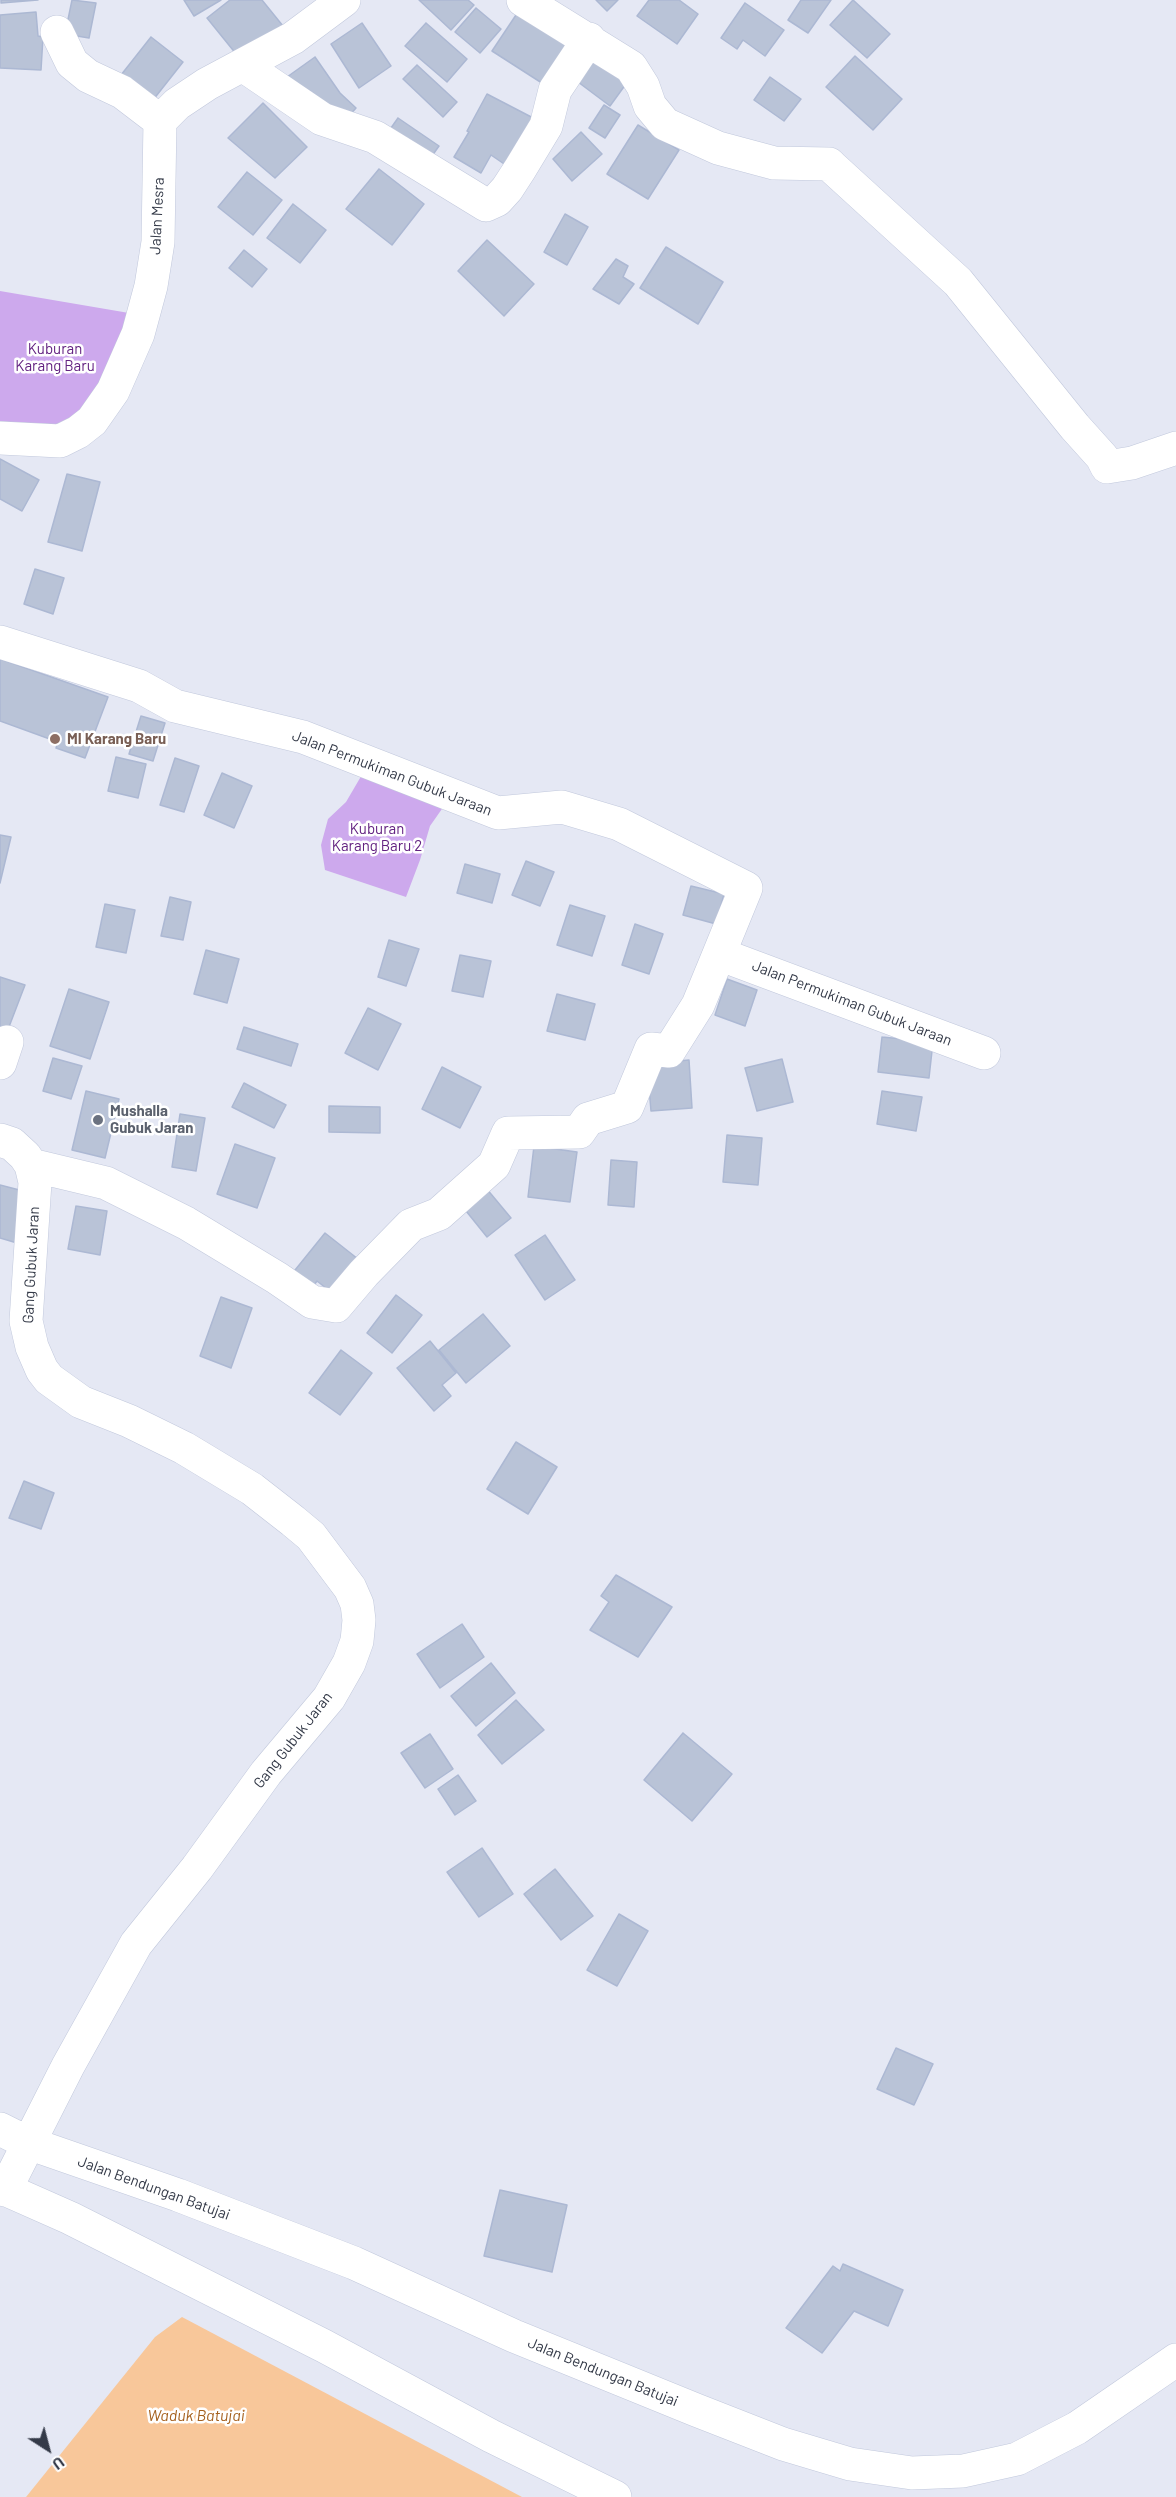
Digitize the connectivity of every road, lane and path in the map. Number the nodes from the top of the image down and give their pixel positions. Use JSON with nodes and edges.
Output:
{"nodes":[{"id":1,"x":344,"y":0,"type":"edge"},
{"id":2,"x":523,"y":0,"type":"edge"},
{"id":3,"x":57,"y":32,"type":"dead end"},
{"id":4,"x":589,"y":39,"type":"junction"},
{"id":5,"x":244,"y":66,"type":"junction"},
{"id":6,"x":160,"y":121,"type":"junction"},
{"id":7,"x":0,"y":438,"type":"edge"},
{"id":8,"x":1176,"y":448,"type":"edge"},
{"id":9,"x":0,"y":642,"type":"edge"},
{"id":10,"x":719,"y":954,"type":"junction"},
{"id":11,"x":984,"y":1053,"type":"dead end"},
{"id":12,"x":0,"y":1140,"type":"edge"},
{"id":13,"x":31,"y":1165,"type":"junction"},
{"id":14,"x":14,"y":2136,"type":"edge"},
{"id":15,"x":2,"y":2189,"type":"edge"},
{"id":16,"x":1176,"y":2360,"type":"edge"},
{"id":17,"x":615,"y":2497,"type":"edge"}],
"edges":[{"from":1,"to":5,"type":"street"},
{"from":2,"to":4,"type":"street"},
{"from":3,"to":6,"type":"street"},
{"from":4,"to":5,"type":"street"},
{"from":4,"to":8,"type":"street"},
{"from":5,"to":6,"type":"street"},
{"from":6,"to":7,"type":"street","name":"Jalan Mesra"},
{"from":9,"to":10,"type":"street","name":"Jalan Permukiman Gubuk Jaraan"},
{"from":10,"to":11,"type":"street","name":"Jalan Permukiman Gubuk Jaraan"},
{"from":10,"to":13,"type":"street","name":"Jalan Permukiman Gubuk Jaraan"},
{"from":12,"to":13,"type":"street"},
{"from":13,"to":14,"type":"street","name":"Gang Gubuk Jaran"},
{"from":14,"to":15,"type":"street","name":"Gang Gubuk Jaran"},
{"from":14,"to":16,"type":"street","name":"Jalan Bendungan Batujai"},
{"from":15,"to":17,"type":"street"}]}
